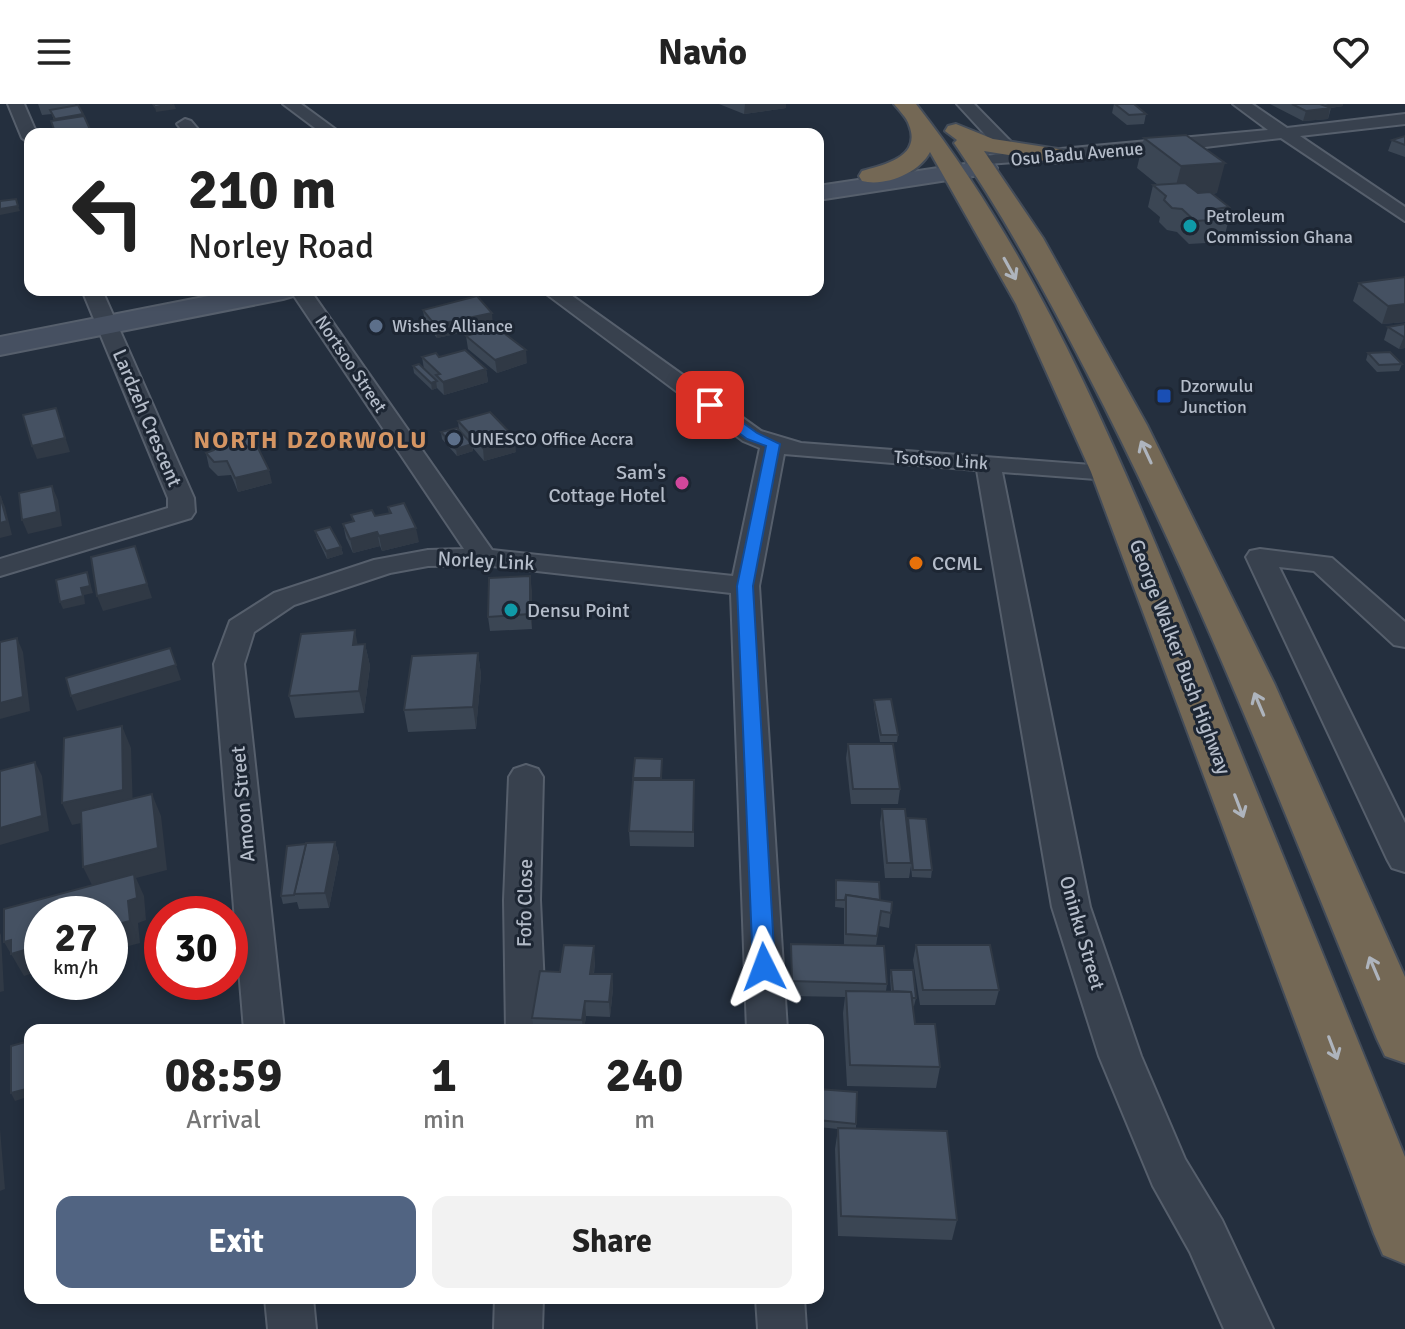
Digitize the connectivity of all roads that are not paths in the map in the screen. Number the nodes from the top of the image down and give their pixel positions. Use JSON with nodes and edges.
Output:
{"nodes":[{"id":1,"x":16,"y":104,"type":"edge"},
{"id":2,"x":291,"y":104,"type":"edge"},
{"id":3,"x":905,"y":104,"type":"edge"},
{"id":4,"x":965,"y":104,"type":"edge"},
{"id":5,"x":1241,"y":104,"type":"edge"},
{"id":6,"x":1405,"y":119,"type":"edge"},
{"id":7,"x":940,"y":123,"type":"junction"},
{"id":8,"x":26,"y":128,"type":"edge"},
{"id":9,"x":325,"y":128,"type":"edge"},
{"id":10,"x":1286,"y":136,"type":"junction"},
{"id":11,"x":1010,"y":151,"type":"junction"},
{"id":12,"x":1060,"y":159,"type":"junction"},
{"id":13,"x":982,"y":164,"type":"junction"},
{"id":14,"x":953,"y":167,"type":"junction"},
{"id":15,"x":882,"y":178,"type":"junction"},
{"id":16,"x":824,"y":185,"type":"edge"},
{"id":17,"x":1405,"y":187,"type":"edge"},
{"id":18,"x":824,"y":192,"type":"edge"},
{"id":19,"x":1375,"y":196,"type":"junction"},
{"id":20,"x":971,"y":202,"type":"junction"},
{"id":21,"x":1405,"y":215,"type":"edge"},
{"id":22,"x":1022,"y":224,"type":"junction"},
{"id":23,"x":94,"y":296,"type":"edge"},
{"id":24,"x":254,"y":296,"type":"edge"},
{"id":25,"x":304,"y":296,"type":"edge"},
{"id":26,"x":559,"y":296,"type":"edge"},
{"id":27,"x":107,"y":327,"type":"junction"},
{"id":28,"x":0,"y":346,"type":"edge"},
{"id":29,"x":773,"y":444,"type":"junction"},
{"id":30,"x":988,"y":463,"type":"junction"},
{"id":31,"x":1109,"y":472,"type":"junction"},
{"id":32,"x":483,"y":557,"type":"junction"},
{"id":33,"x":0,"y":568,"type":"edge"},
{"id":34,"x":745,"y":586,"type":"junction"},
{"id":35,"x":240,"y":627,"type":"joint"},
{"id":36,"x":1405,"y":638,"type":"edge"},
{"id":37,"x":526,"y":777,"type":"dead end"},
{"id":38,"x":1405,"y":859,"type":"edge"},
{"id":39,"x":263,"y":1024,"type":"edge"},
{"id":40,"x":526,"y":1024,"type":"edge"},
{"id":41,"x":767,"y":1024,"type":"edge"},
{"id":42,"x":1405,"y":1039,"type":"edge"},
{"id":43,"x":1405,"y":1234,"type":"edge"},
{"id":44,"x":290,"y":1304,"type":"edge"},
{"id":45,"x":519,"y":1304,"type":"edge"},
{"id":46,"x":780,"y":1304,"type":"edge"},
{"id":47,"x":292,"y":1329,"type":"edge"},
{"id":48,"x":518,"y":1329,"type":"edge"},
{"id":49,"x":782,"y":1329,"type":"edge"},
{"id":50,"x":1249,"y":1329,"type":"edge"}],
"edges":[{"from":1,"to":8,"type":"street"},
{"from":2,"to":9,"type":"street"},
{"from":3,"to":7,"type":"highway","name":"George Walker Bush Highway"},
{"from":4,"to":11,"type":"street"},
{"from":5,"to":10,"type":"street"},
{"from":6,"to":10,"type":"street","name":"Osu Badu Avenue"},
{"from":7,"to":11,"type":"highway"},
{"from":7,"to":13,"type":"highway","name":"George Walker Bush Highway"},
{"from":7,"to":14,"type":"highway","name":"George Walker Bush Highway"},
{"from":7,"to":15,"type":"highway"},
{"from":10,"to":12,"type":"street","name":"Osu Badu Avenue"},
{"from":10,"to":19,"type":"street"},
{"from":11,"to":12,"type":"highway"},
{"from":12,"to":13,"type":"street","name":"Osu Badu Avenue"},
{"from":12,"to":22,"type":"highway"},
{"from":13,"to":14,"type":"main road"},
{"from":13,"to":22,"type":"highway","name":"George Walker Bush Highway"},
{"from":14,"to":15,"type":"main road"},
{"from":14,"to":20,"type":"highway","name":"George Walker Bush Highway"},
{"from":15,"to":16,"type":"main road"},
{"from":15,"to":18,"type":"main road"},
{"from":15,"to":20,"type":"highway"},
{"from":17,"to":19,"type":"street"},
{"from":19,"to":21,"type":"street"},
{"from":20,"to":31,"type":"highway","name":"George Walker Bush Highway","one_way":true},
{"from":42,"to":22,"type":"highway","name":"George Walker Bush Highway","one_way":true},
{"from":23,"to":27,"type":"street"},
{"from":24,"to":27,"type":"main road"},
{"from":25,"to":32,"type":"street","name":"Nortsoo Street"},
{"from":26,"to":29,"type":"street","name":"Tsotsoo Link"},
{"from":27,"to":28,"type":"main road"},
{"from":27,"to":33,"type":"street","name":"Lardzeh Crescent"},
{"from":29,"to":30,"type":"street","name":"Tsotsoo Link"},
{"from":29,"to":34,"type":"street"},
{"from":30,"to":31,"type":"street","name":"Tsotsoo Link"},
{"from":30,"to":50,"type":"street","name":"Oninku Street"},
{"from":31,"to":43,"type":"highway","name":"George Walker Bush Highway","one_way":true},
{"from":32,"to":34,"type":"street","name":"Norley Link"},
{"from":32,"to":35,"type":"street","name":"Norley Link"},
{"from":34,"to":41,"type":"street"},
{"from":35,"to":39,"type":"street","name":"Amoon Street"},
{"from":36,"to":38,"type":"street"},
{"from":37,"to":40,"type":"street","name":"Fofo Close"},
{"from":44,"to":47,"type":"street"},
{"from":45,"to":48,"type":"street"},
{"from":46,"to":49,"type":"street"}]}
